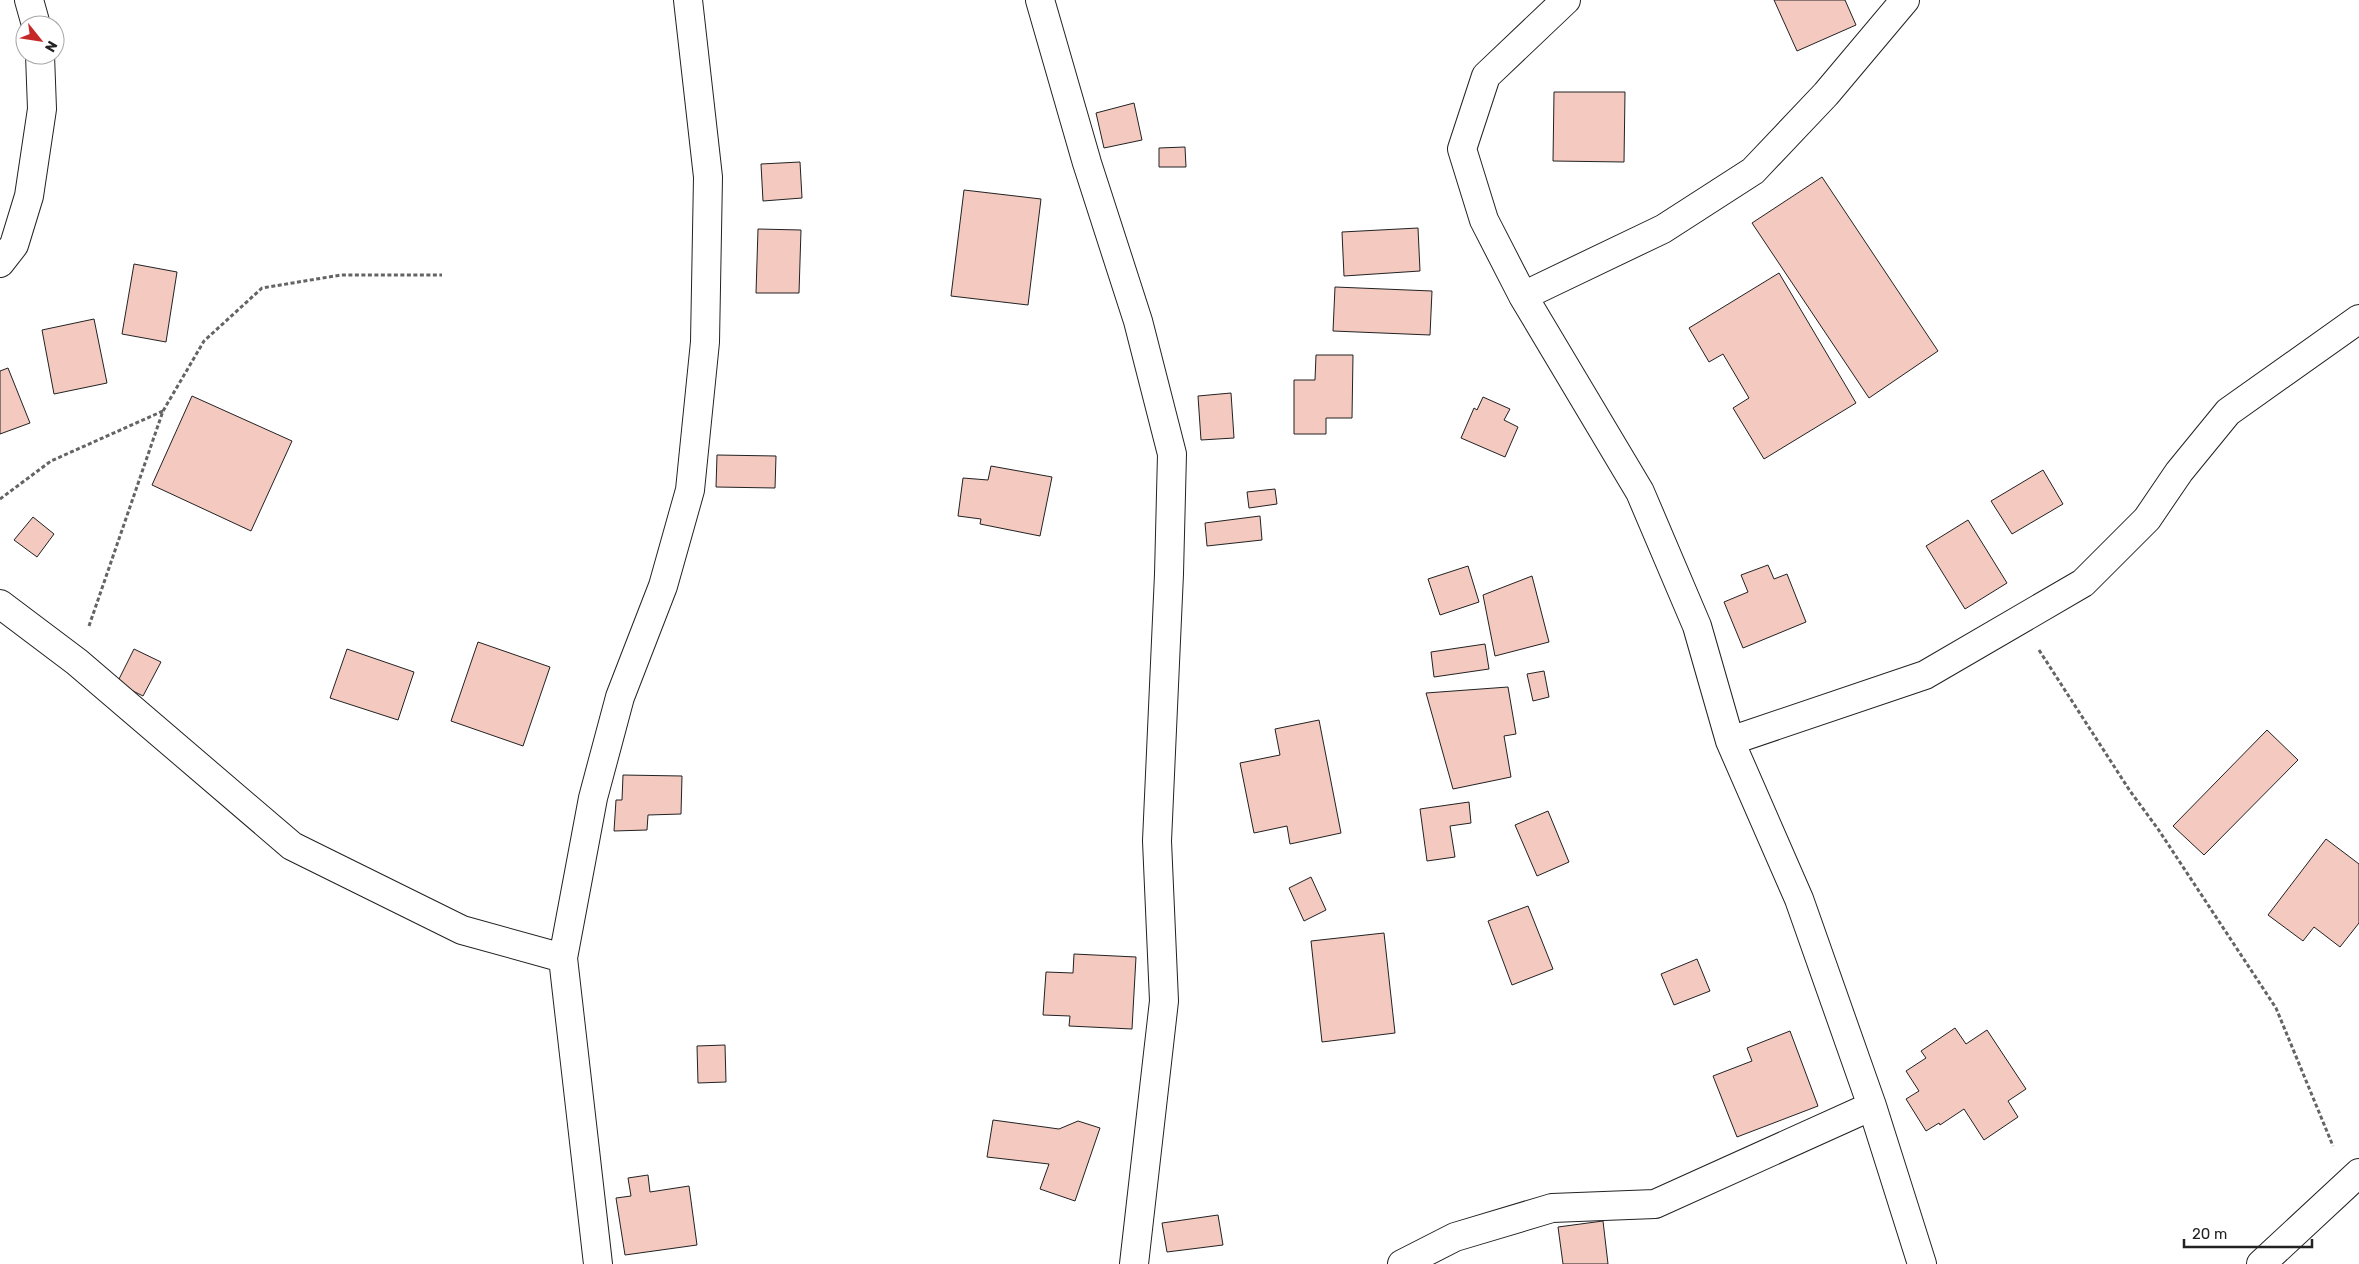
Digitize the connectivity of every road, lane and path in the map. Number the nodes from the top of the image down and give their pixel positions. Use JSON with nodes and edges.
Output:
{"nodes":[{"id":1,"x":29,"y":0,"type":"edge"},
{"id":2,"x":688,"y":0,"type":"edge"},
{"id":3,"x":1040,"y":0,"type":"edge"},
{"id":4,"x":1566,"y":0,"type":"edge"},
{"id":5,"x":1905,"y":0,"type":"edge"},
{"id":6,"x":33,"y":15,"type":"edge"},
{"id":7,"x":40,"y":65,"type":"edge"},
{"id":8,"x":0,"y":263,"type":"edge"},
{"id":9,"x":442,"y":275,"type":"dead end"},
{"id":10,"x":1523,"y":296,"type":"junction"},
{"id":11,"x":2359,"y":319,"type":"edge"},
{"id":12,"x":163,"y":411,"type":"junction"},
{"id":13,"x":0,"y":499,"type":"edge"},
{"id":14,"x":0,"y":604,"type":"edge"},
{"id":15,"x":2020,"y":620,"type":"junction"},
{"id":16,"x":77,"y":662,"type":"junction"},
{"id":17,"x":1730,"y":740,"type":"junction"},
{"id":18,"x":563,"y":958,"type":"junction"},
{"id":19,"x":1872,"y":1106,"type":"junction"},
{"id":20,"x":2354,"y":1179,"type":"edge"},
{"id":21,"x":598,"y":1264,"type":"edge"},
{"id":22,"x":1134,"y":1264,"type":"edge"},
{"id":23,"x":1402,"y":1264,"type":"edge"},
{"id":24,"x":1922,"y":1264,"type":"edge"},
{"id":25,"x":2261,"y":1264,"type":"edge"}],
"edges":[{"from":1,"to":6,"type":"street"},
{"from":2,"to":18,"type":"street"},
{"from":3,"to":22,"type":"street"},
{"from":4,"to":10,"type":"street"},
{"from":5,"to":10,"type":"street"},
{"from":7,"to":8,"type":"street"},
{"from":9,"to":12,"type":"path"},
{"from":10,"to":17,"type":"street"},
{"from":11,"to":15,"type":"street"},
{"from":12,"to":13,"type":"path"},
{"from":12,"to":16,"type":"path"},
{"from":14,"to":16,"type":"street"},
{"from":15,"to":17,"type":"street"},
{"from":15,"to":20,"type":"path"},
{"from":16,"to":18,"type":"street"},
{"from":17,"to":19,"type":"street"},
{"from":18,"to":21,"type":"street"},
{"from":19,"to":23,"type":"street"},
{"from":19,"to":24,"type":"street"},
{"from":20,"to":25,"type":"street"}]}
